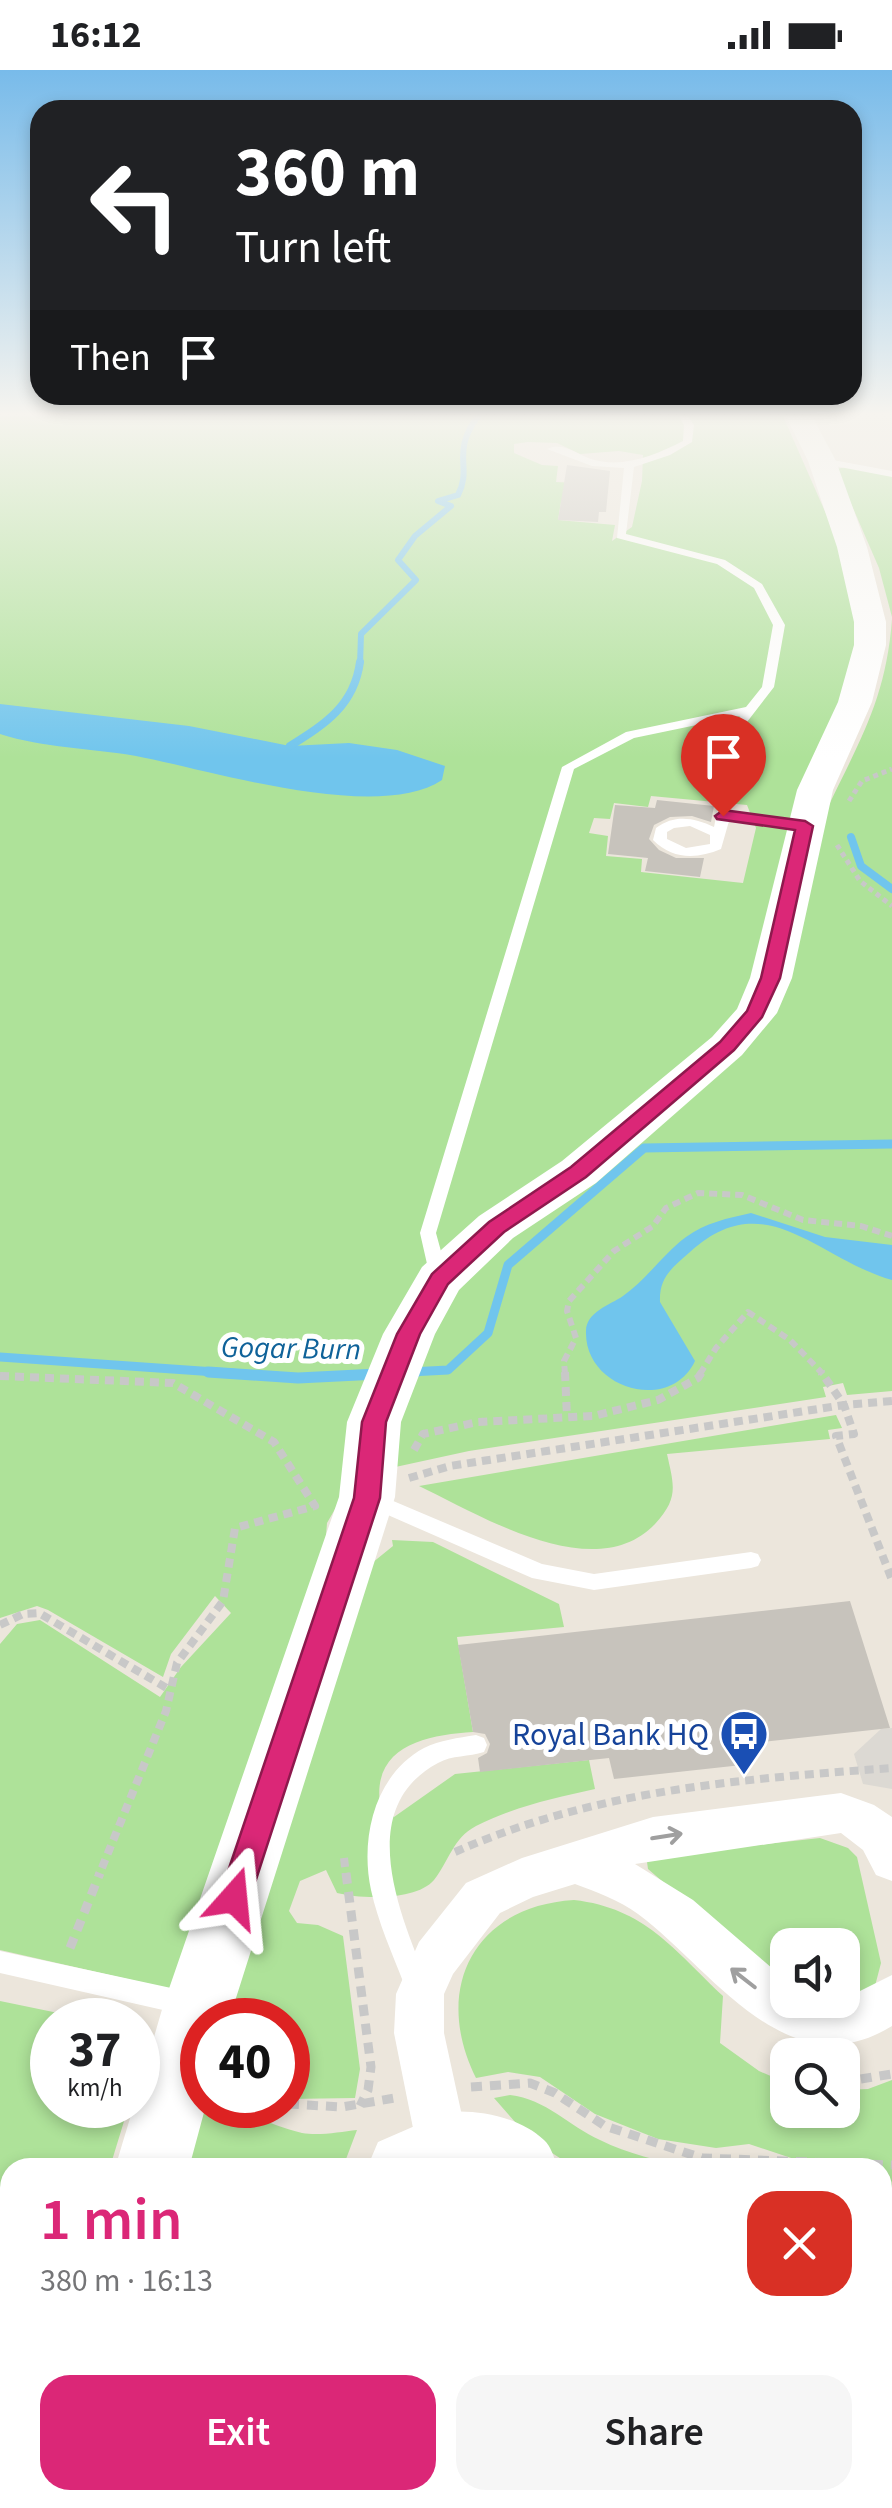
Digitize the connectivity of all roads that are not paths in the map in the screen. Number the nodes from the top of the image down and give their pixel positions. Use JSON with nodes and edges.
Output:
{"nodes":[{"id":1,"x":623,"y":530,"type":"edge"},
{"id":2,"x":845,"y":530,"type":"edge"},
{"id":3,"x":750,"y":710,"type":"junction"},
{"id":4,"x":723,"y":816,"type":"junction"},
{"id":5,"x":820,"y":833,"type":"junction"},
{"id":6,"x":719,"y":837,"type":"dead end"},
{"id":7,"x":440,"y":1279,"type":"junction"},
{"id":8,"x":390,"y":1487,"type":"junction"},
{"id":9,"x":751,"y":1560,"type":"dead end"},
{"id":10,"x":476,"y":1745,"type":"dead end"},
{"id":11,"x":892,"y":1860,"type":"edge"},
{"id":12,"x":573,"y":1862,"type":"junction"},
{"id":13,"x":0,"y":1962,"type":"edge"},
{"id":14,"x":420,"y":1994,"type":"junction"},
{"id":15,"x":201,"y":1998,"type":"edge"},
{"id":16,"x":892,"y":1999,"type":"edge"},
{"id":17,"x":180,"y":2002,"type":"edge"},
{"id":18,"x":180,"y":2069,"type":"edge"},
{"id":19,"x":425,"y":2135,"type":"edge"},
{"id":20,"x":155,"y":2158,"type":"edge"},
{"id":21,"x":502,"y":2158,"type":"edge"}],
"edges":[{"from":1,"to":3,"type":"lane"},
{"from":2,"to":5,"type":"street"},
{"from":3,"to":4,"type":"lane"},
{"from":3,"to":7,"type":"lane"},
{"from":4,"to":5,"type":"lane"},
{"from":4,"to":6,"type":"lane"},
{"from":5,"to":7,"type":"street"},
{"from":7,"to":8,"type":"street"},
{"from":8,"to":9,"type":"lane"},
{"from":8,"to":15,"type":"street"},
{"from":10,"to":14,"type":"lane"},
{"from":12,"to":11,"type":"street","one_way":true},
{"from":12,"to":14,"type":"street"},
{"from":16,"to":12,"type":"street","one_way":true},
{"from":13,"to":17,"type":"lane"},
{"from":14,"to":19,"type":"street"},
{"from":18,"to":20,"type":"street"},
{"from":19,"to":21,"type":"street"}]}
